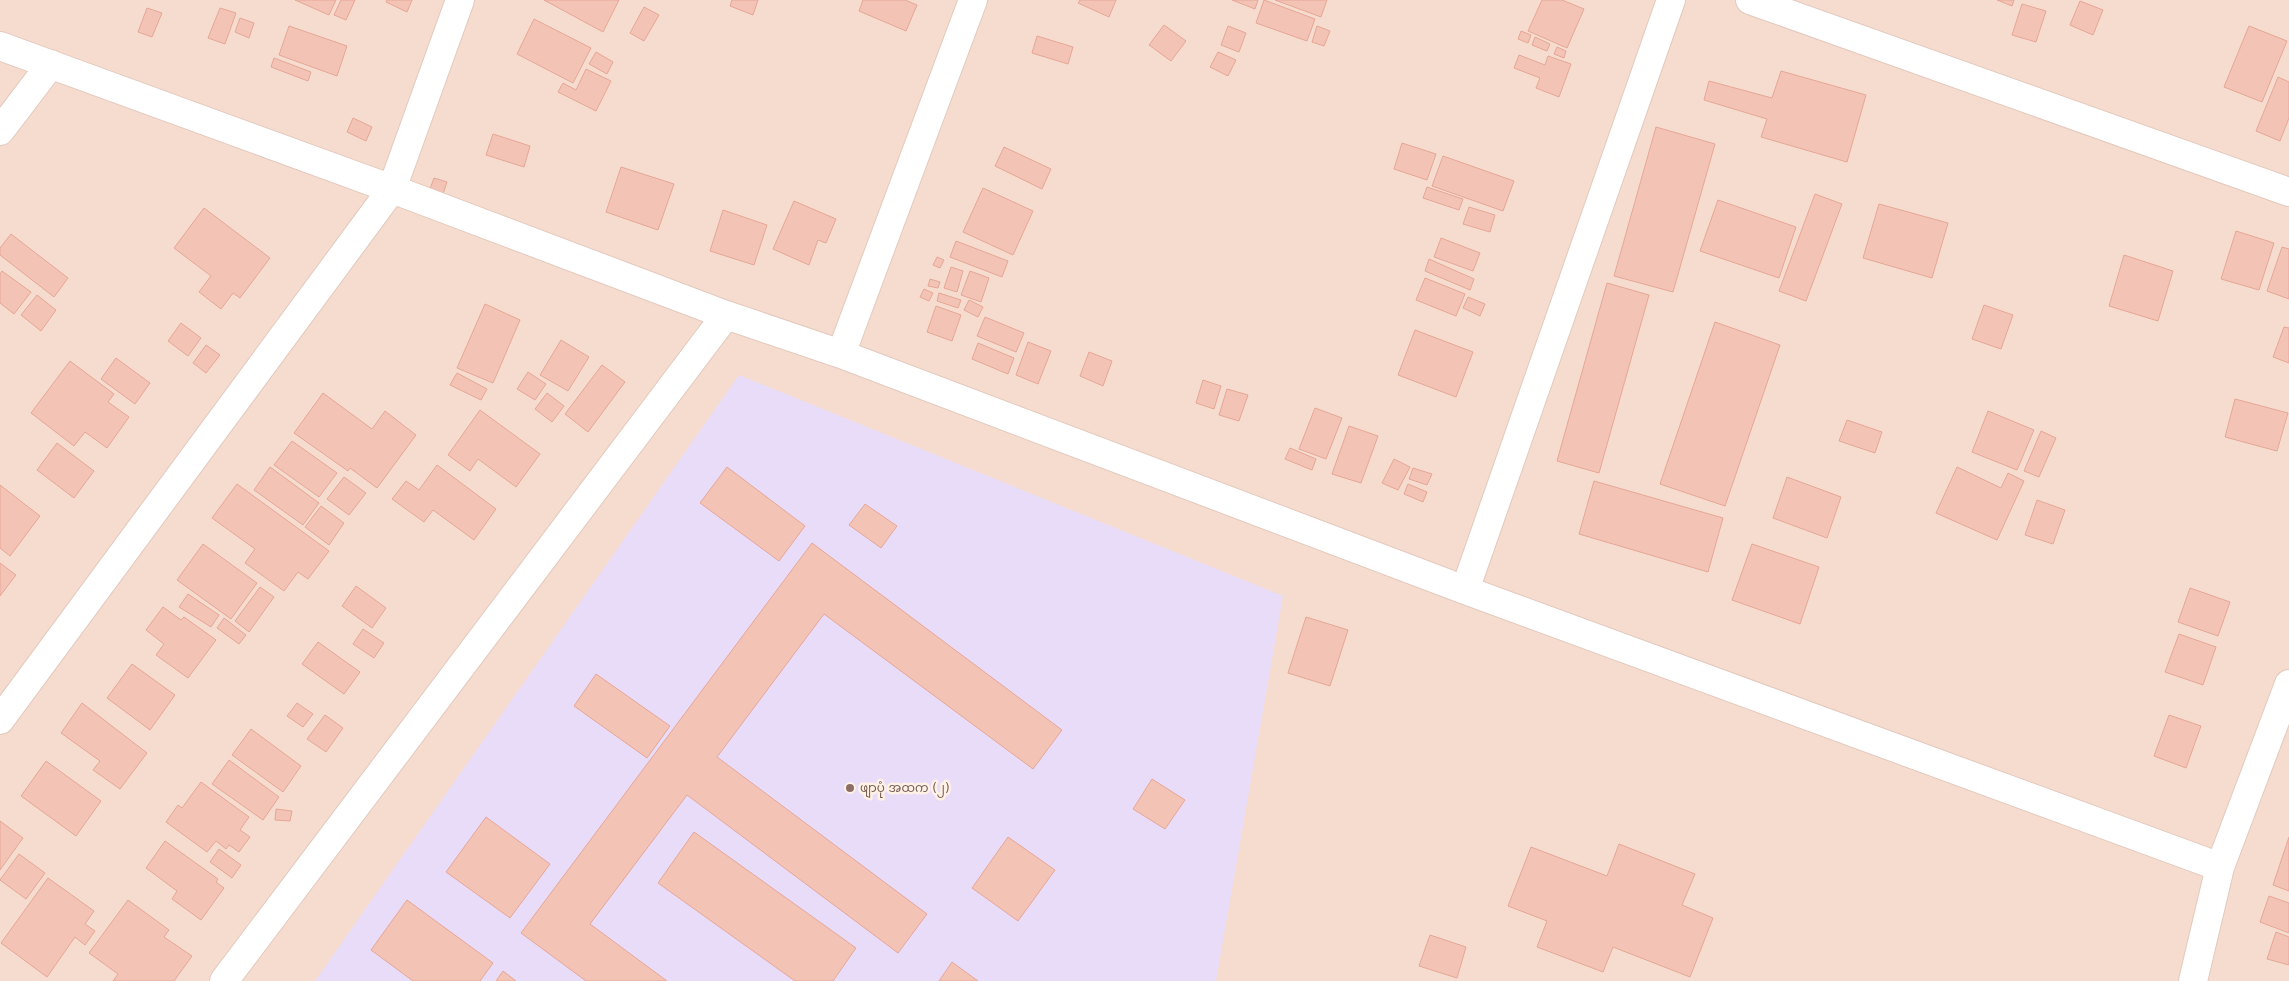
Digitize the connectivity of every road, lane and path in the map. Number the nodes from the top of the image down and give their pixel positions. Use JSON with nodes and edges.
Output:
{"nodes":[{"id":1,"x":460,"y":0,"type":"edge"},
{"id":2,"x":973,"y":0,"type":"edge"},
{"id":3,"x":1671,"y":0,"type":"edge"},
{"id":4,"x":1750,"y":0,"type":"edge"},
{"id":5,"x":0,"y":46,"type":"edge"},
{"id":6,"x":50,"y":64,"type":"junction"},
{"id":7,"x":0,"y":131,"type":"edge"},
{"id":8,"x":392,"y":189,"type":"junction"},
{"id":9,"x":2289,"y":192,"type":"edge"},
{"id":10,"x":726,"y":315,"type":"junction"},
{"id":11,"x":841,"y":354,"type":"junction"},
{"id":12,"x":1465,"y":590,"type":"junction"},
{"id":13,"x":2289,"y":684,"type":"edge"},
{"id":14,"x":0,"y":720,"type":"edge"},
{"id":15,"x":2220,"y":867,"type":"junction"},
{"id":16,"x":224,"y":981,"type":"edge"},
{"id":17,"x":2193,"y":981,"type":"edge"}],
"edges":[{"from":1,"to":8,"type":"street"},
{"from":2,"to":11,"type":"street"},
{"from":3,"to":12,"type":"street"},
{"from":4,"to":9,"type":"street"},
{"from":5,"to":6,"type":"street"},
{"from":6,"to":7,"type":"street"},
{"from":6,"to":8,"type":"street"},
{"from":8,"to":10,"type":"street"},
{"from":8,"to":14,"type":"street"},
{"from":10,"to":11,"type":"street"},
{"from":10,"to":16,"type":"street"},
{"from":11,"to":12,"type":"street"},
{"from":12,"to":15,"type":"street"},
{"from":13,"to":15,"type":"street"},
{"from":15,"to":17,"type":"street"}]}
